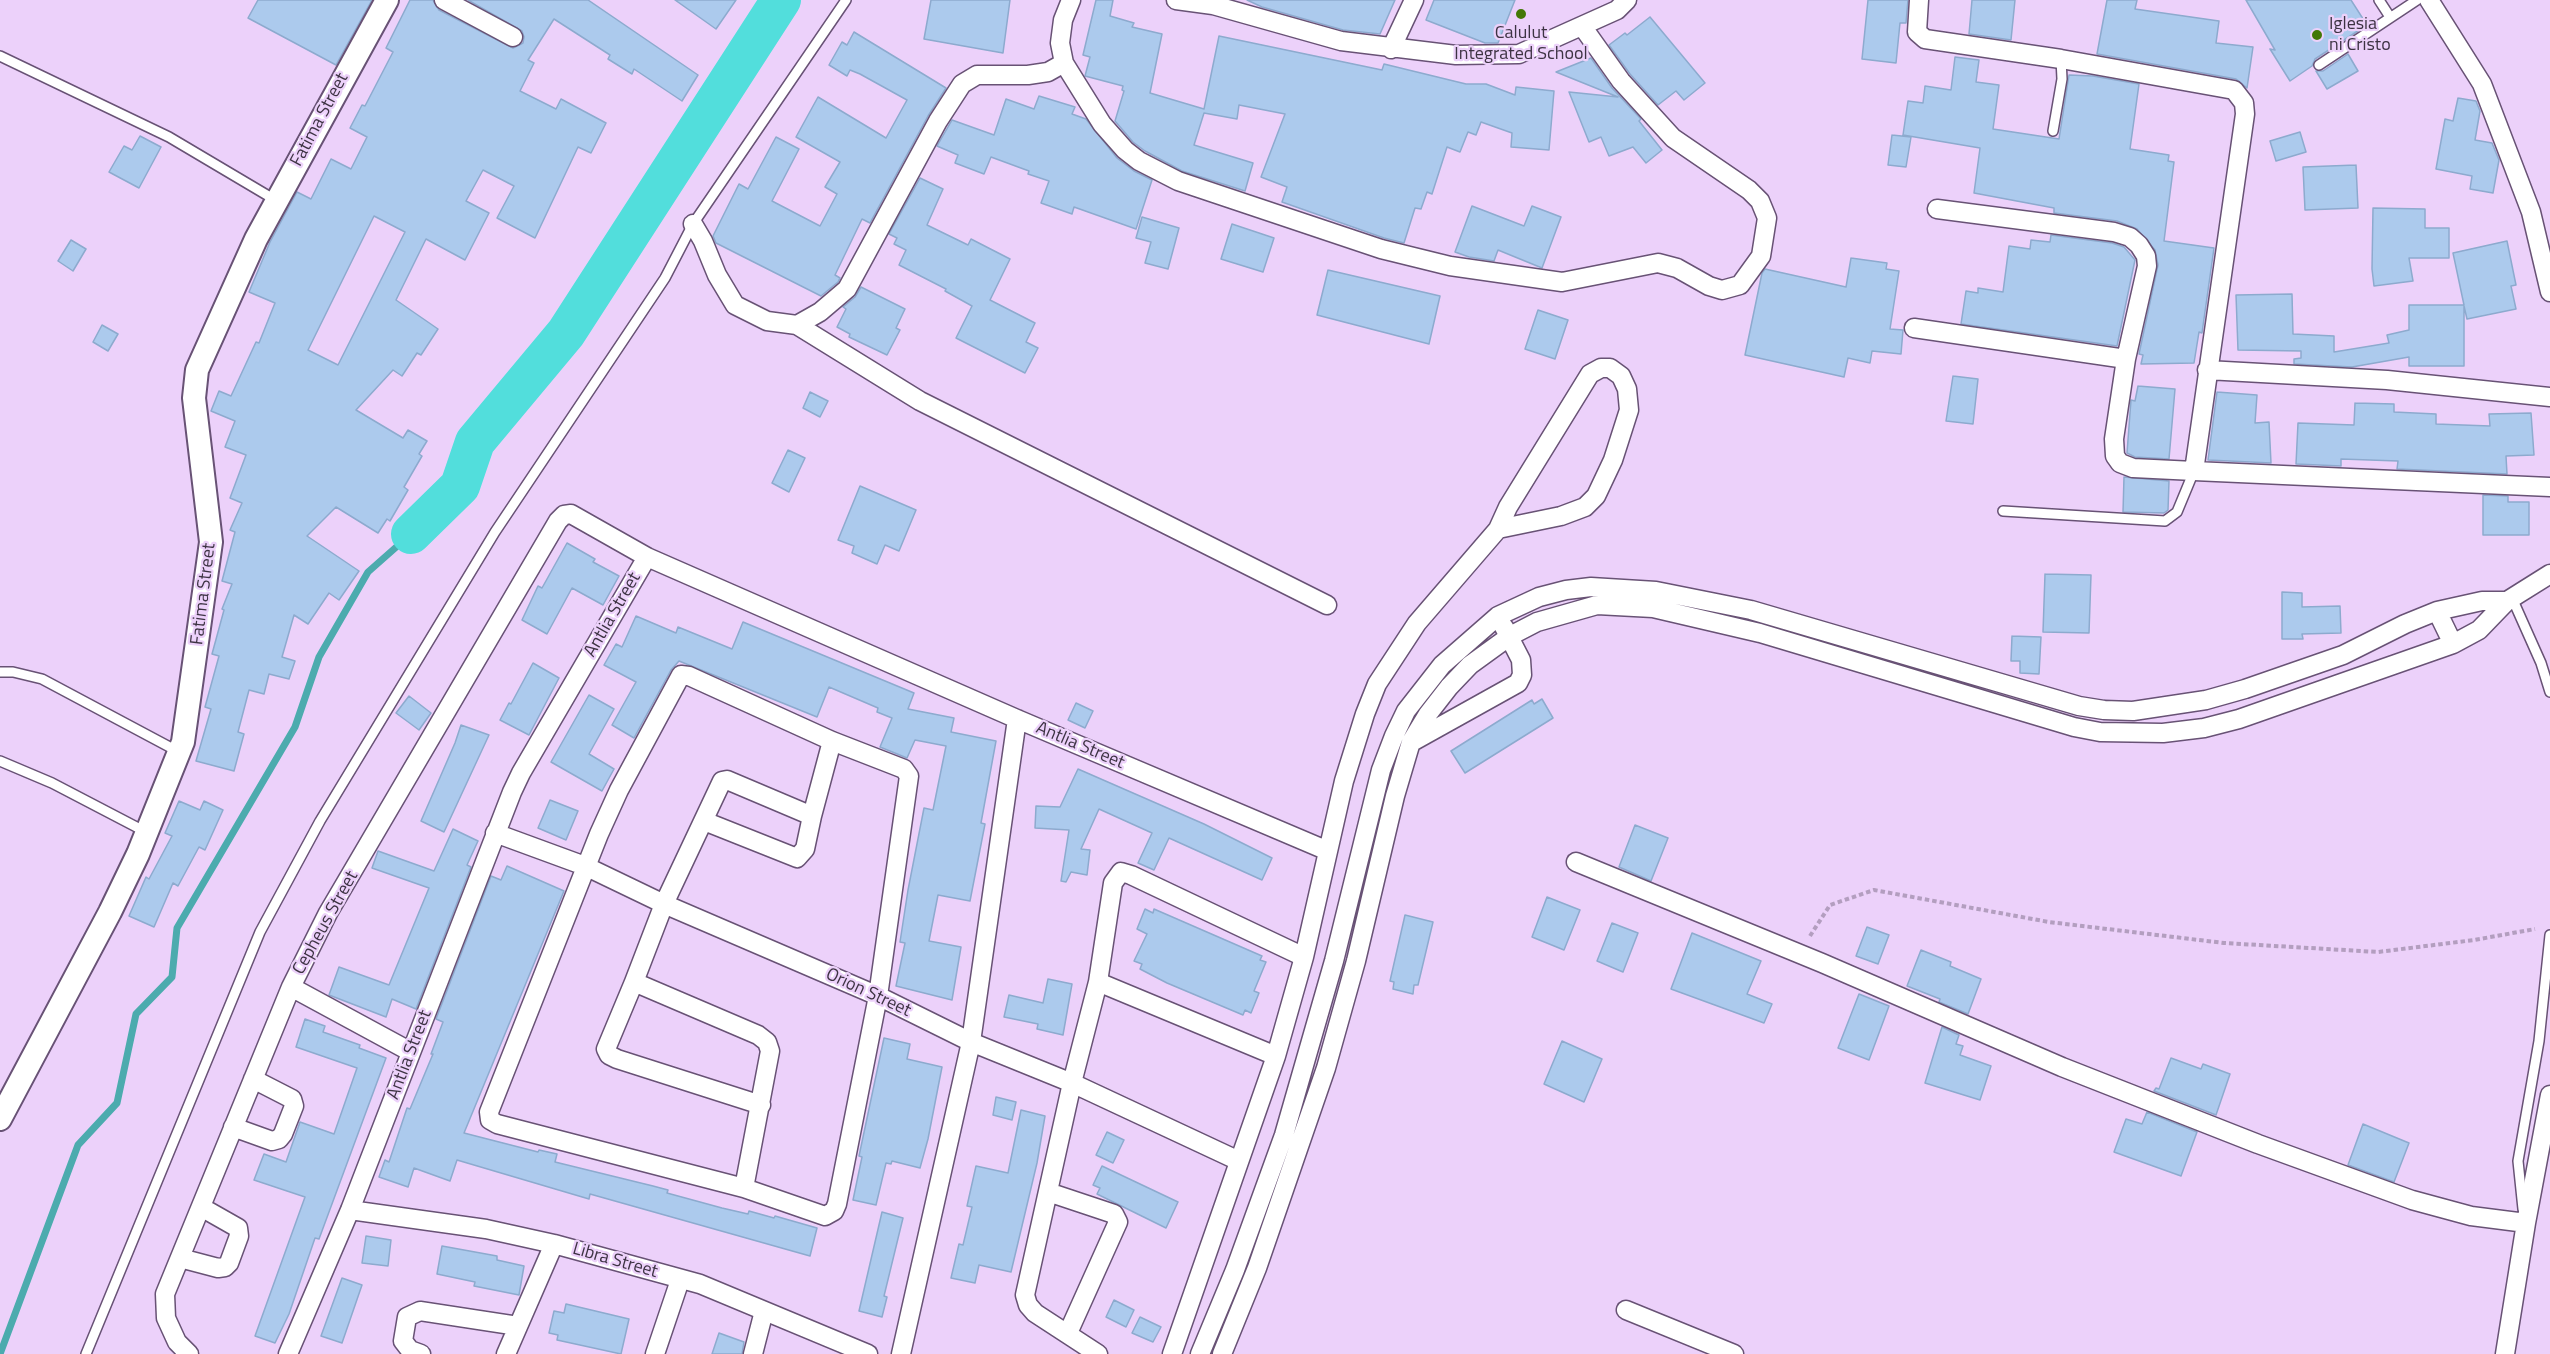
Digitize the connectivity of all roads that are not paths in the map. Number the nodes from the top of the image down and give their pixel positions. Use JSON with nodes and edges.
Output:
{"nodes":[{"id":1,"x":387,"y":0,"type":"edge"},
{"id":2,"x":444,"y":0,"type":"edge"},
{"id":3,"x":846,"y":0,"type":"edge"},
{"id":4,"x":1071,"y":0,"type":"edge"},
{"id":5,"x":1176,"y":0,"type":"edge"},
{"id":6,"x":1414,"y":0,"type":"edge"},
{"id":7,"x":1627,"y":0,"type":"edge"},
{"id":8,"x":1919,"y":0,"type":"edge"},
{"id":9,"x":2379,"y":0,"type":"edge"},
{"id":10,"x":2417,"y":0,"type":"edge"},
{"id":11,"x":2429,"y":0,"type":"edge"},
{"id":12,"x":1215,"y":3,"type":"edge"},
{"id":13,"x":2390,"y":17,"type":"junction"},
{"id":14,"x":1582,"y":26,"type":"junction"},
{"id":15,"x":513,"y":37,"type":"dead end"},
{"id":16,"x":1390,"y":49,"type":"junction"},
{"id":17,"x":0,"y":56,"type":"edge"},
{"id":18,"x":2061,"y":59,"type":"junction"},
{"id":19,"x":1064,"y":63,"type":"junction"},
{"id":20,"x":2319,"y":65,"type":"dead end"},
{"id":21,"x":2053,"y":131,"type":"dead end"},
{"id":22,"x":277,"y":201,"type":"junction"},
{"id":23,"x":1937,"y":209,"type":"dead end"},
{"id":24,"x":693,"y":224,"type":"junction"},
{"id":25,"x":2550,"y":292,"type":"edge"},
{"id":26,"x":796,"y":325,"type":"junction"},
{"id":27,"x":1914,"y":328,"type":"dead end"},
{"id":28,"x":2126,"y":359,"type":"junction"},
{"id":29,"x":2207,"y":370,"type":"junction"},
{"id":30,"x":2550,"y":397,"type":"edge"},
{"id":31,"x":2194,"y":471,"type":"junction"},
{"id":32,"x":2550,"y":487,"type":"edge"},
{"id":33,"x":2003,"y":511,"type":"dead end"},
{"id":34,"x":1498,"y":529,"type":"junction"},
{"id":35,"x":646,"y":557,"type":"junction"},
{"id":36,"x":2550,"y":574,"type":"edge"},
{"id":37,"x":1655,"y":599,"type":"junction"},
{"id":38,"x":2510,"y":599,"type":"junction"},
{"id":39,"x":1328,"y":605,"type":"dead end"},
{"id":40,"x":2437,"y":611,"type":"junction"},
{"id":41,"x":1498,"y":616,"type":"junction"},
{"id":42,"x":1510,"y":636,"type":"junction"},
{"id":43,"x":2453,"y":644,"type":"junction"},
{"id":44,"x":2343,"y":655,"type":"junction"},
{"id":45,"x":0,"y":672,"type":"edge"},
{"id":46,"x":2351,"y":679,"type":"junction"},
{"id":47,"x":2550,"y":692,"type":"edge"},
{"id":48,"x":2133,"y":711,"type":"junction"},
{"id":49,"x":1017,"y":719,"type":"junction"},
{"id":50,"x":2134,"y":733,"type":"junction"},
{"id":51,"x":1394,"y":736,"type":"junction"},
{"id":52,"x":832,"y":741,"type":"junction"},
{"id":53,"x":1412,"y":742,"type":"junction"},
{"id":54,"x":180,"y":753,"type":"junction"},
{"id":55,"x":0,"y":761,"type":"edge"},
{"id":56,"x":812,"y":816,"type":"junction"},
{"id":57,"x":704,"y":821,"type":"junction"},
{"id":58,"x":147,"y":832,"type":"junction"},
{"id":59,"x":495,"y":833,"type":"junction"},
{"id":60,"x":1328,"y":851,"type":"junction"},
{"id":61,"x":1576,"y":861,"type":"dead end"},
{"id":62,"x":585,"y":866,"type":"junction"},
{"id":63,"x":664,"y":904,"type":"junction"},
{"id":64,"x":2550,"y":935,"type":"edge"},
{"id":65,"x":1304,"y":957,"type":"junction"},
{"id":66,"x":634,"y":982,"type":"junction"},
{"id":67,"x":1098,"y":982,"type":"junction"},
{"id":68,"x":291,"y":987,"type":"junction"},
{"id":69,"x":878,"y":996,"type":"junction"},
{"id":70,"x":971,"y":1042,"type":"junction"},
{"id":71,"x":411,"y":1052,"type":"junction"},
{"id":72,"x":1276,"y":1056,"type":"junction"},
{"id":73,"x":253,"y":1079,"type":"junction"},
{"id":74,"x":1072,"y":1083,"type":"junction"},
{"id":75,"x":2550,"y":1095,"type":"edge"},
{"id":76,"x":761,"y":1105,"type":"junction"},
{"id":77,"x":0,"y":1119,"type":"edge"},
{"id":78,"x":233,"y":1127,"type":"junction"},
{"id":79,"x":1239,"y":1161,"type":"junction"},
{"id":80,"x":744,"y":1188,"type":"junction"},
{"id":81,"x":1048,"y":1192,"type":"junction"},
{"id":82,"x":1261,"y":1199,"type":"junction"},
{"id":83,"x":1278,"y":1206,"type":"junction"},
{"id":84,"x":201,"y":1207,"type":"junction"},
{"id":85,"x":350,"y":1210,"type":"junction"},
{"id":86,"x":2526,"y":1223,"type":"junction"},
{"id":87,"x":554,"y":1244,"type":"junction"},
{"id":88,"x":180,"y":1258,"type":"junction"},
{"id":89,"x":680,"y":1280,"type":"junction"},
{"id":90,"x":1626,"y":1310,"type":"dead end"},
{"id":91,"x":764,"y":1311,"type":"junction"},
{"id":92,"x":518,"y":1326,"type":"junction"},
{"id":93,"x":1068,"y":1333,"type":"junction"},
{"id":94,"x":86,"y":1354,"type":"edge"},
{"id":95,"x":189,"y":1354,"type":"edge"},
{"id":96,"x":288,"y":1354,"type":"edge"},
{"id":97,"x":421,"y":1354,"type":"edge"},
{"id":98,"x":506,"y":1354,"type":"edge"},
{"id":99,"x":655,"y":1354,"type":"edge"},
{"id":100,"x":753,"y":1354,"type":"edge"},
{"id":101,"x":868,"y":1354,"type":"edge"},
{"id":102,"x":901,"y":1354,"type":"edge"},
{"id":103,"x":1098,"y":1354,"type":"edge"},
{"id":104,"x":1172,"y":1354,"type":"edge"},
{"id":105,"x":1200,"y":1354,"type":"edge"},
{"id":106,"x":1222,"y":1354,"type":"edge"},
{"id":107,"x":1734,"y":1354,"type":"edge"},
{"id":108,"x":2505,"y":1354,"type":"edge"}],
"edges":[{"from":1,"to":22,"type":"street","name":"Fatima Street"},
{"from":2,"to":15,"type":"street"},
{"from":3,"to":24,"type":"lane"},
{"from":4,"to":19,"type":"street"},
{"from":5,"to":12,"type":"street"},
{"from":6,"to":16,"type":"street"},
{"from":7,"to":14,"type":"street"},
{"from":8,"to":18,"type":"street"},
{"from":9,"to":13,"type":"lane"},
{"from":10,"to":13,"type":"lane"},
{"from":11,"to":25,"type":"street"},
{"from":12,"to":16,"type":"street"},
{"from":13,"to":20,"type":"lane"},
{"from":14,"to":16,"type":"street"},
{"from":14,"to":19,"type":"street"},
{"from":17,"to":22,"type":"lane"},
{"from":18,"to":21,"type":"lane"},
{"from":18,"to":29,"type":"street"},
{"from":19,"to":26,"type":"street"},
{"from":22,"to":54,"type":"street","name":"Fatima Street"},
{"from":23,"to":28,"type":"street"},
{"from":24,"to":26,"type":"street"},
{"from":24,"to":94,"type":"lane"},
{"from":26,"to":39,"type":"street"},
{"from":27,"to":28,"type":"street"},
{"from":28,"to":31,"type":"street"},
{"from":29,"to":30,"type":"street"},
{"from":29,"to":31,"type":"street"},
{"from":31,"to":32,"type":"street"},
{"from":31,"to":33,"type":"lane"},
{"from":34,"to":34,"type":"street"},
{"from":34,"to":60,"type":"street"},
{"from":35,"to":49,"type":"street","name":"Antlia Street"},
{"from":35,"to":59,"type":"street","name":"Antlia Street"},
{"from":35,"to":68,"type":"street","name":"Cepheus Street"},
{"from":36,"to":38,"type":"street"},
{"from":37,"to":41,"type":"street"},
{"from":37,"to":42,"type":"street"},
{"from":37,"to":48,"type":"street"},
{"from":37,"to":50,"type":"street"},
{"from":38,"to":40,"type":"street"},
{"from":38,"to":43,"type":"street"},
{"from":38,"to":47,"type":"lane"},
{"from":40,"to":43,"type":"street"},
{"from":40,"to":44,"type":"street"},
{"from":41,"to":42,"type":"street"},
{"from":41,"to":51,"type":"street"},
{"from":42,"to":53,"type":"street"},
{"from":42,"to":53,"type":"street"},
{"from":43,"to":46,"type":"street"},
{"from":44,"to":46,"type":"street"},
{"from":44,"to":48,"type":"street"},
{"from":45,"to":54,"type":"lane"},
{"from":46,"to":50,"type":"street"},
{"from":48,"to":50,"type":"street"},
{"from":49,"to":60,"type":"street","name":"Antlia Street"},
{"from":49,"to":70,"type":"street"},
{"from":51,"to":53,"type":"street"},
{"from":51,"to":82,"type":"street"},
{"from":52,"to":56,"type":"street"},
{"from":52,"to":62,"type":"street"},
{"from":52,"to":69,"type":"street"},
{"from":53,"to":83,"type":"street"},
{"from":54,"to":58,"type":"street","name":"Fatima Street"},
{"from":55,"to":58,"type":"lane"},
{"from":56,"to":57,"type":"street"},
{"from":56,"to":57,"type":"street"},
{"from":57,"to":63,"type":"street"},
{"from":58,"to":77,"type":"street","name":"Fatima Street"},
{"from":59,"to":62,"type":"street","name":"Orion Street"},
{"from":59,"to":71,"type":"street","name":"Antlia Street"},
{"from":60,"to":65,"type":"street"},
{"from":61,"to":86,"type":"street"},
{"from":62,"to":63,"type":"street","name":"Orion Street"},
{"from":62,"to":80,"type":"street"},
{"from":63,"to":66,"type":"street"},
{"from":63,"to":69,"type":"street","name":"Orion Street"},
{"from":64,"to":86,"type":"lane"},
{"from":65,"to":67,"type":"street"},
{"from":65,"to":72,"type":"street"},
{"from":66,"to":76,"type":"street"},
{"from":66,"to":76,"type":"street"},
{"from":67,"to":72,"type":"street"},
{"from":67,"to":74,"type":"street"},
{"from":68,"to":71,"type":"street"},
{"from":68,"to":73,"type":"street","name":"Cepheus Street"},
{"from":69,"to":70,"type":"street","name":"Orion Street"},
{"from":69,"to":80,"type":"street"},
{"from":70,"to":74,"type":"street","name":"Orion Street"},
{"from":70,"to":102,"type":"street"},
{"from":71,"to":85,"type":"street","name":"Antlia Street"},
{"from":72,"to":79,"type":"street"},
{"from":73,"to":78,"type":"street","name":"Cepheus Street"},
{"from":73,"to":78,"type":"street"},
{"from":74,"to":79,"type":"street","name":"Orion Street"},
{"from":74,"to":81,"type":"street"},
{"from":75,"to":86,"type":"street"},
{"from":76,"to":80,"type":"street"},
{"from":78,"to":84,"type":"street","name":"Cepheus Street"},
{"from":79,"to":104,"type":"street"},
{"from":81,"to":93,"type":"street"},
{"from":81,"to":93,"type":"street"},
{"from":82,"to":83,"type":"street"},
{"from":82,"to":105,"type":"street"},
{"from":83,"to":106,"type":"street"},
{"from":84,"to":88,"type":"street","name":"Cepheus Street"},
{"from":84,"to":88,"type":"street"},
{"from":85,"to":87,"type":"street","name":"Libra Street"},
{"from":85,"to":96,"type":"street","name":"Antlia Street"},
{"from":86,"to":108,"type":"street"},
{"from":87,"to":89,"type":"street","name":"Libra Street"},
{"from":87,"to":92,"type":"street"},
{"from":88,"to":95,"type":"street","name":"Cepheus Street"},
{"from":89,"to":91,"type":"street","name":"Libra Street"},
{"from":89,"to":99,"type":"street"},
{"from":90,"to":107,"type":"street"},
{"from":91,"to":100,"type":"street"},
{"from":91,"to":101,"type":"street","name":"Libra Street"},
{"from":92,"to":97,"type":"street"},
{"from":92,"to":98,"type":"street"},
{"from":93,"to":103,"type":"street"}]}
